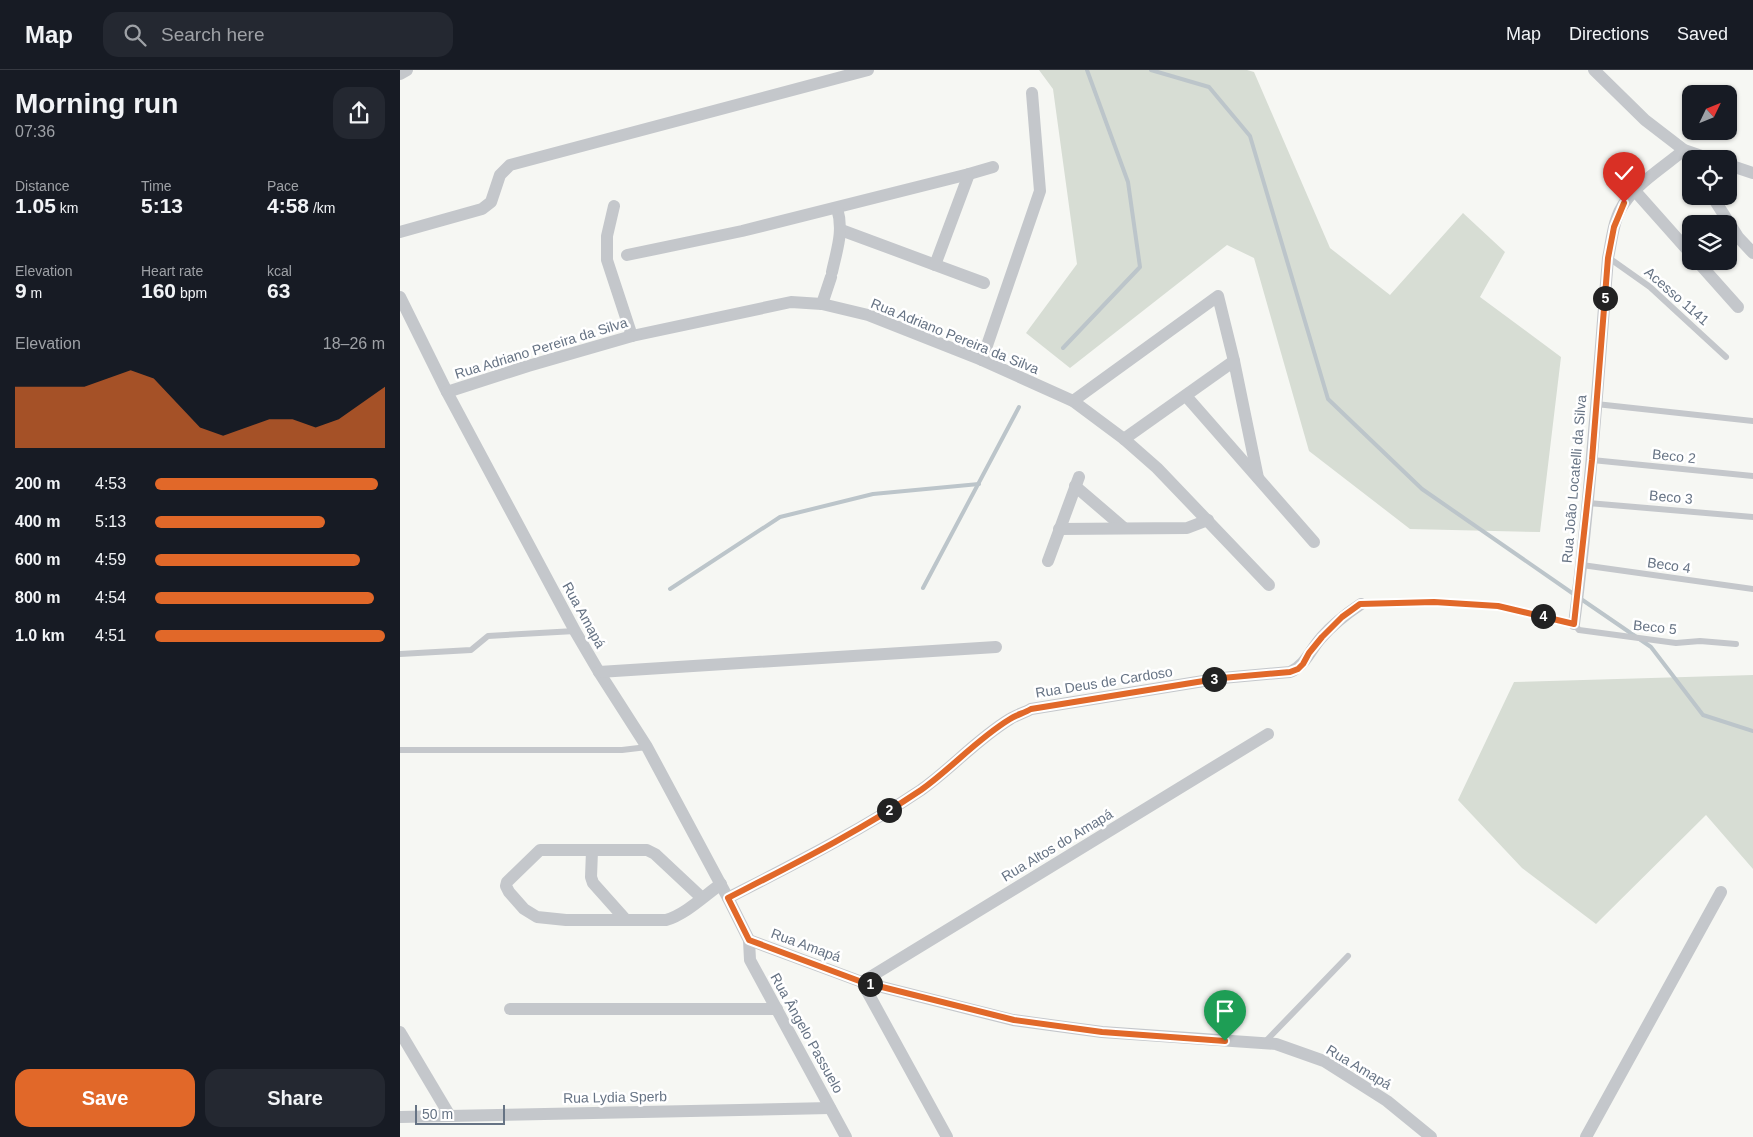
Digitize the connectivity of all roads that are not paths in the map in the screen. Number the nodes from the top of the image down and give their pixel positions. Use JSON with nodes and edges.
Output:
{"nodes":[{"id":1,"x":407,"y":70,"type":"edge"},
{"id":2,"x":868,"y":70,"type":"edge"},
{"id":3,"x":1594,"y":70,"type":"edge"},
{"id":4,"x":400,"y":74,"type":"edge"},
{"id":5,"x":1032,"y":93,"type":"dead end"},
{"id":6,"x":1684,"y":150,"type":"edge"},
{"id":7,"x":1682,"y":152,"type":"edge"},
{"id":8,"x":993,"y":167,"type":"dead end"},
{"id":9,"x":1737,"y":168,"type":"edge"},
{"id":10,"x":1753,"y":173,"type":"edge"},
{"id":11,"x":969,"y":174,"type":"junction"},
{"id":12,"x":1634,"y":191,"type":"junction"},
{"id":13,"x":1718,"y":205,"type":"edge"},
{"id":14,"x":614,"y":206,"type":"dead end"},
{"id":15,"x":838,"y":208,"type":"junction"},
{"id":16,"x":841,"y":230,"type":"junction"},
{"id":17,"x":400,"y":232,"type":"edge"},
{"id":18,"x":1682,"y":244,"type":"edge"},
{"id":19,"x":1753,"y":252,"type":"edge"},
{"id":20,"x":627,"y":255,"type":"dead end"},
{"id":21,"x":1608,"y":258,"type":"junction"},
{"id":22,"x":935,"y":265,"type":"junction"},
{"id":23,"x":1705,"y":270,"type":"edge"},
{"id":24,"x":984,"y":283,"type":"dead end"},
{"id":25,"x":400,"y":297,"type":"edge"},
{"id":26,"x":822,"y":304,"type":"junction"},
{"id":27,"x":1738,"y":307,"type":"dead end"},
{"id":28,"x":632,"y":336,"type":"junction"},
{"id":29,"x":1726,"y":357,"type":"dead end"},
{"id":30,"x":982,"y":360,"type":"junction"},
{"id":31,"x":1234,"y":361,"type":"junction"},
{"id":32,"x":447,"y":392,"type":"junction"},
{"id":33,"x":1186,"y":396,"type":"junction"},
{"id":34,"x":1073,"y":401,"type":"junction"},
{"id":35,"x":1596,"y":404,"type":"junction"},
{"id":36,"x":1753,"y":421,"type":"edge"},
{"id":37,"x":1124,"y":439,"type":"junction"},
{"id":38,"x":1592,"y":460,"type":"junction"},
{"id":39,"x":1753,"y":476,"type":"edge"},
{"id":40,"x":1258,"y":478,"type":"junction"},
{"id":41,"x":1588,"y":503,"type":"junction"},
{"id":42,"x":1753,"y":517,"type":"edge"},
{"id":43,"x":1208,"y":520,"type":"junction"},
{"id":44,"x":1124,"y":528,"type":"junction"},
{"id":45,"x":1059,"y":529,"type":"junction"},
{"id":46,"x":1314,"y":542,"type":"dead end"},
{"id":47,"x":1048,"y":561,"type":"dead end"},
{"id":48,"x":1582,"y":565,"type":"junction"},
{"id":49,"x":1268,"y":585,"type":"dead end"},
{"id":50,"x":1753,"y":589,"type":"edge"},
{"id":51,"x":1360,"y":604,"type":"joint"},
{"id":52,"x":1574,"y":624,"type":"junction"},
{"id":53,"x":575,"y":631,"type":"junction"},
{"id":54,"x":1736,"y":644,"type":"dead end"},
{"id":55,"x":996,"y":647,"type":"dead end"},
{"id":56,"x":400,"y":654,"type":"edge"},
{"id":57,"x":599,"y":672,"type":"junction"},
{"id":58,"x":1268,"y":734,"type":"dead end"},
{"id":59,"x":647,"y":747,"type":"junction"},
{"id":60,"x":400,"y":750,"type":"edge"},
{"id":61,"x":592,"y":851,"type":"junction"},
{"id":62,"x":721,"y":884,"type":"junction"},
{"id":63,"x":1721,"y":892,"type":"dead end"},
{"id":64,"x":702,"y":898,"type":"junction"},
{"id":65,"x":728,"y":898,"type":"junction"},
{"id":66,"x":626,"y":920,"type":"junction"},
{"id":67,"x":749,"y":940,"type":"junction"},
{"id":68,"x":1348,"y":956,"type":"dead end"},
{"id":69,"x":862,"y":982,"type":"junction"},
{"id":70,"x":510,"y":1009,"type":"dead end"},
{"id":71,"x":776,"y":1009,"type":"junction"},
{"id":72,"x":400,"y":1032,"type":"edge"},
{"id":73,"x":1264,"y":1043,"type":"junction"},
{"id":74,"x":406,"y":1050,"type":"edge"},
{"id":75,"x":830,"y":1108,"type":"junction"},
{"id":76,"x":450,"y":1116,"type":"junction"},
{"id":77,"x":400,"y":1117,"type":"edge"},
{"id":78,"x":846,"y":1137,"type":"edge"},
{"id":79,"x":947,"y":1137,"type":"edge"},
{"id":80,"x":1431,"y":1137,"type":"edge"},
{"id":81,"x":1586,"y":1137,"type":"edge"}],
"edges":[{"from":1,"to":4,"type":"street"},
{"from":2,"to":17,"type":"street"},
{"from":3,"to":6,"type":"street"},
{"from":5,"to":30,"type":"street"},
{"from":7,"to":12,"type":"street","name":"Rua João Locatelli da Silva"},
{"from":8,"to":11,"type":"street"},
{"from":9,"to":10,"type":"street"},
{"from":11,"to":15,"type":"street"},
{"from":11,"to":22,"type":"street"},
{"from":12,"to":18,"type":"street"},
{"from":12,"to":21,"type":"street","name":"Rua João Locatelli da Silva"},
{"from":13,"to":19,"type":"street"},
{"from":14,"to":28,"type":"street"},
{"from":15,"to":16,"type":"street"},
{"from":15,"to":20,"type":"street"},
{"from":16,"to":22,"type":"street"},
{"from":16,"to":26,"type":"street"},
{"from":21,"to":29,"type":"lane","name":"Acesso 1141"},
{"from":21,"to":35,"type":"street","name":"Rua João Locatelli da Silva"},
{"from":22,"to":24,"type":"street"},
{"from":23,"to":27,"type":"street"},
{"from":25,"to":32,"type":"street","name":"Rua Amapá"},
{"from":26,"to":28,"type":"street","name":"Rua Adriano Pereira da Silva"},
{"from":26,"to":30,"type":"street","name":"Rua Adriano Pereira da Silva"},
{"from":28,"to":32,"type":"street","name":"Rua Adriano Pereira da Silva"},
{"from":30,"to":34,"type":"street","name":"Rua Adriano Pereira da Silva"},
{"from":31,"to":33,"type":"street"},
{"from":31,"to":34,"type":"street"},
{"from":31,"to":40,"type":"street"},
{"from":32,"to":53,"type":"street","name":"Rua Amapá"},
{"from":33,"to":37,"type":"street"},
{"from":33,"to":40,"type":"street"},
{"from":34,"to":37,"type":"street","name":"Rua Adriano Pereira da Silva"},
{"from":35,"to":36,"type":"lane"},
{"from":35,"to":38,"type":"street","name":"Rua João Locatelli da Silva"},
{"from":37,"to":43,"type":"street","name":"Rua Adriano Pereira da Silva"},
{"from":38,"to":39,"type":"lane","name":"Beco 2"},
{"from":38,"to":41,"type":"street","name":"Rua João Locatelli da Silva"},
{"from":40,"to":46,"type":"street"},
{"from":41,"to":42,"type":"lane","name":"Beco 3"},
{"from":41,"to":48,"type":"street","name":"Rua João Locatelli da Silva"},
{"from":43,"to":44,"type":"street"},
{"from":43,"to":49,"type":"street","name":"Rua Adriano Pereira da Silva"},
{"from":44,"to":45,"type":"street"},
{"from":44,"to":45,"type":"street"},
{"from":45,"to":47,"type":"street"},
{"from":48,"to":50,"type":"lane","name":"Beco 4"},
{"from":48,"to":52,"type":"street","name":"Rua João Locatelli da Silva"},
{"from":51,"to":52,"type":"lane"},
{"from":51,"to":65,"type":"street","name":"Rua Deus de Cardoso"},
{"from":52,"to":54,"type":"lane","name":"Beco 5"},
{"from":53,"to":56,"type":"lane"},
{"from":53,"to":57,"type":"street","name":"Rua Amapá"},
{"from":55,"to":57,"type":"street"},
{"from":57,"to":59,"type":"street","name":"Rua Amapá"},
{"from":58,"to":69,"type":"street","name":"Rua Altos do Amapá"},
{"from":59,"to":60,"type":"lane"},
{"from":59,"to":62,"type":"street","name":"Rua Amapá"},
{"from":61,"to":64,"type":"street"},
{"from":61,"to":66,"type":"street"},
{"from":61,"to":66,"type":"street"},
{"from":62,"to":64,"type":"street"},
{"from":62,"to":65,"type":"street","name":"Rua Amapá"},
{"from":63,"to":81,"type":"street"},
{"from":64,"to":66,"type":"street"},
{"from":65,"to":67,"type":"street","name":"Rua Amapá"},
{"from":67,"to":69,"type":"street","name":"Rua Amapá"},
{"from":67,"to":71,"type":"street","name":"Rua Ângelo Passuelo"},
{"from":68,"to":73,"type":"lane"},
{"from":69,"to":73,"type":"street","name":"Rua Amapá"},
{"from":69,"to":79,"type":"street"},
{"from":70,"to":71,"type":"street"},
{"from":71,"to":75,"type":"street","name":"Rua Ângelo Passuelo"},
{"from":72,"to":74,"type":"street"},
{"from":73,"to":80,"type":"street","name":"Rua Amapá"},
{"from":74,"to":76,"type":"street"},
{"from":75,"to":76,"type":"street","name":"Rua Lydia Sperb"},
{"from":75,"to":78,"type":"street","name":"Rua Ângelo Passuelo"},
{"from":76,"to":77,"type":"street","name":"Rua Lydia Sperb"}]}
